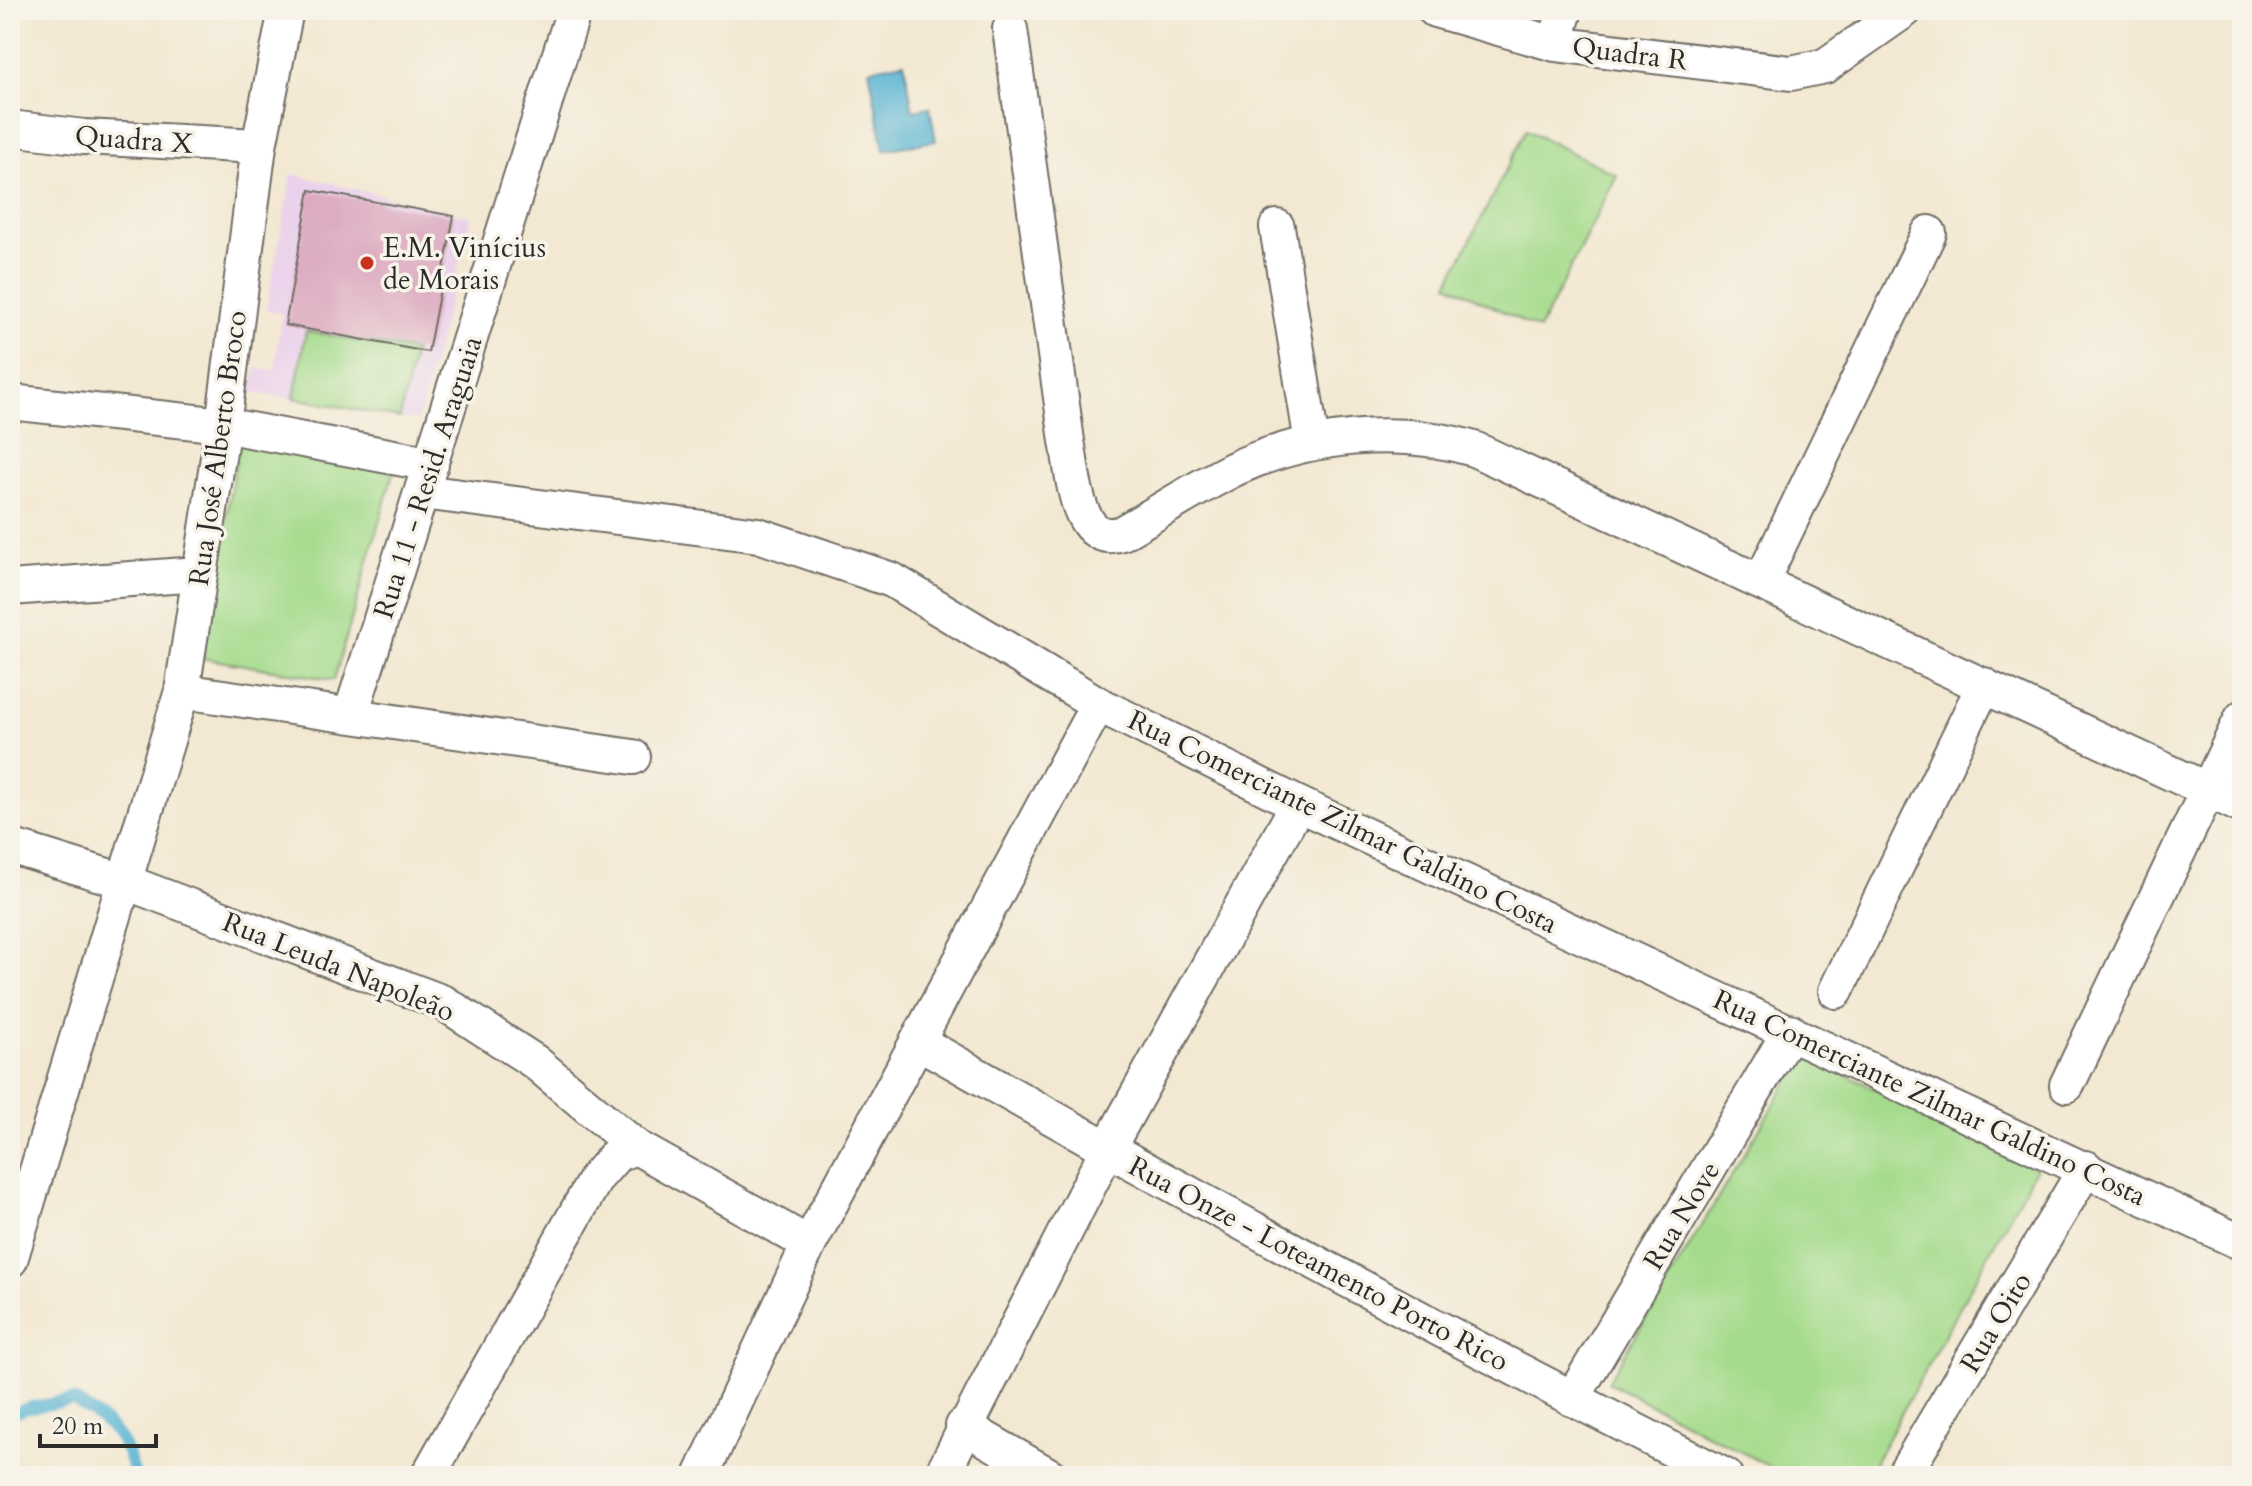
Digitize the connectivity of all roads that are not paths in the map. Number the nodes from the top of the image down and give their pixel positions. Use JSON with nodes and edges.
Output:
{"nodes":[{"id":1,"x":286,"y":10,"type":"edge"},
{"id":2,"x":574,"y":10,"type":"edge"},
{"id":3,"x":1435,"y":10,"type":"edge"},
{"id":4,"x":1565,"y":10,"type":"edge"},
{"id":5,"x":1905,"y":10,"type":"edge"},
{"id":6,"x":1010,"y":29,"type":"dead end"},
{"id":7,"x":1555,"y":44,"type":"junction"},
{"id":8,"x":10,"y":128,"type":"edge"},
{"id":9,"x":259,"y":146,"type":"junction"},
{"id":10,"x":1277,"y":227,"type":"dead end"},
{"id":11,"x":1929,"y":233,"type":"dead end"},
{"id":12,"x":10,"y":402,"type":"edge"},
{"id":13,"x":223,"y":425,"type":"junction"},
{"id":14,"x":1312,"y":443,"type":"junction"},
{"id":15,"x":426,"y":478,"type":"junction"},
{"id":16,"x":198,"y":574,"type":"junction"},
{"id":17,"x":1762,"y":580,"type":"junction"},
{"id":18,"x":10,"y":588,"type":"edge"},
{"id":19,"x":1984,"y":685,"type":"junction"},
{"id":20,"x":182,"y":691,"type":"junction"},
{"id":21,"x":1098,"y":704,"type":"junction"},
{"id":22,"x":351,"y":714,"type":"junction"},
{"id":23,"x":2242,"y":718,"type":"edge"},
{"id":24,"x":633,"y":757,"type":"dead end"},
{"id":25,"x":2209,"y":789,"type":"junction"},
{"id":26,"x":1298,"y":804,"type":"junction"},
{"id":27,"x":2242,"y":806,"type":"edge"},
{"id":28,"x":10,"y":846,"type":"edge"},
{"id":29,"x":123,"y":881,"type":"junction"},
{"id":30,"x":1836,"y":991,"type":"dead end"},
{"id":31,"x":1790,"y":1031,"type":"junction"},
{"id":32,"x":917,"y":1041,"type":"junction"},
{"id":33,"x":2067,"y":1085,"type":"dead end"},
{"id":34,"x":636,"y":1147,"type":"junction"},
{"id":35,"x":1107,"y":1150,"type":"junction"},
{"id":36,"x":2086,"y":1168,"type":"junction"},
{"id":37,"x":2242,"y":1243,"type":"edge"},
{"id":38,"x":809,"y":1244,"type":"junction"},
{"id":39,"x":10,"y":1260,"type":"edge"},
{"id":40,"x":1572,"y":1399,"type":"junction"},
{"id":41,"x":963,"y":1426,"type":"junction"},
{"id":42,"x":428,"y":1476,"type":"edge"},
{"id":43,"x":701,"y":1476,"type":"edge"},
{"id":44,"x":941,"y":1476,"type":"edge"},
{"id":45,"x":1050,"y":1476,"type":"edge"},
{"id":46,"x":1725,"y":1476,"type":"edge"},
{"id":47,"x":1903,"y":1476,"type":"edge"}],
"edges":[{"from":1,"to":9,"type":"street","name":"Rua José Alberto Broco"},
{"from":2,"to":15,"type":"street","name":"Rua 11 - Resid. Araguaia"},
{"from":3,"to":7,"type":"street","name":"Quadra R"},
{"from":4,"to":7,"type":"street"},
{"from":5,"to":7,"type":"street","name":"Quadra R"},
{"from":6,"to":14,"type":"street"},
{"from":8,"to":9,"type":"street","name":"Quadra X"},
{"from":9,"to":13,"type":"street","name":"Rua José Alberto Broco"},
{"from":10,"to":14,"type":"street"},
{"from":11,"to":17,"type":"street"},
{"from":12,"to":13,"type":"street","name":"Rua Comerciante Zilmar Galdino Costa"},
{"from":13,"to":15,"type":"street","name":"Rua Comerciante Zilmar Galdino Costa"},
{"from":13,"to":16,"type":"street","name":"Rua José Alberto Broco"},
{"from":14,"to":17,"type":"street"},
{"from":15,"to":21,"type":"street","name":"Rua Comerciante Zilmar Galdino Costa"},
{"from":15,"to":22,"type":"street","name":"Rua 11 - Resid. Araguaia"},
{"from":16,"to":18,"type":"street"},
{"from":16,"to":20,"type":"street","name":"Rua José Alberto Broco"},
{"from":17,"to":19,"type":"street"},
{"from":19,"to":25,"type":"street"},
{"from":19,"to":30,"type":"street"},
{"from":20,"to":22,"type":"street"},
{"from":20,"to":29,"type":"street","name":"Rua José Alberto Broco"},
{"from":21,"to":26,"type":"street","name":"Rua Comerciante Zilmar Galdino Costa"},
{"from":21,"to":32,"type":"street"},
{"from":22,"to":24,"type":"street"},
{"from":23,"to":25,"type":"street"},
{"from":25,"to":27,"type":"street"},
{"from":25,"to":33,"type":"street"},
{"from":26,"to":31,"type":"street","name":"Rua Comerciante Zilmar Galdino Costa"},
{"from":26,"to":35,"type":"street"},
{"from":28,"to":29,"type":"street","name":"Rua Leuda Napoleão"},
{"from":29,"to":34,"type":"street","name":"Rua Leuda Napoleão"},
{"from":29,"to":39,"type":"street","name":"Rua José Alberto Broco"},
{"from":31,"to":36,"type":"street","name":"Rua Comerciante Zilmar Galdino Costa"},
{"from":31,"to":40,"type":"street","name":"Rua Nove"},
{"from":32,"to":35,"type":"street","name":"Rua Onze - Loteamento Porto Rico"},
{"from":32,"to":38,"type":"street"},
{"from":34,"to":38,"type":"street","name":"Rua Leuda Napoleão"},
{"from":34,"to":42,"type":"street"},
{"from":35,"to":40,"type":"street","name":"Rua Onze - Loteamento Porto Rico"},
{"from":35,"to":41,"type":"street"},
{"from":36,"to":37,"type":"street","name":"Rua Comerciante Zilmar Galdino Costa"},
{"from":36,"to":47,"type":"street","name":"Rua Oito"},
{"from":38,"to":43,"type":"street"},
{"from":40,"to":46,"type":"street","name":"Rua Onze - Loteamento Porto Rico"},
{"from":41,"to":44,"type":"street"},
{"from":41,"to":45,"type":"street"}]}
